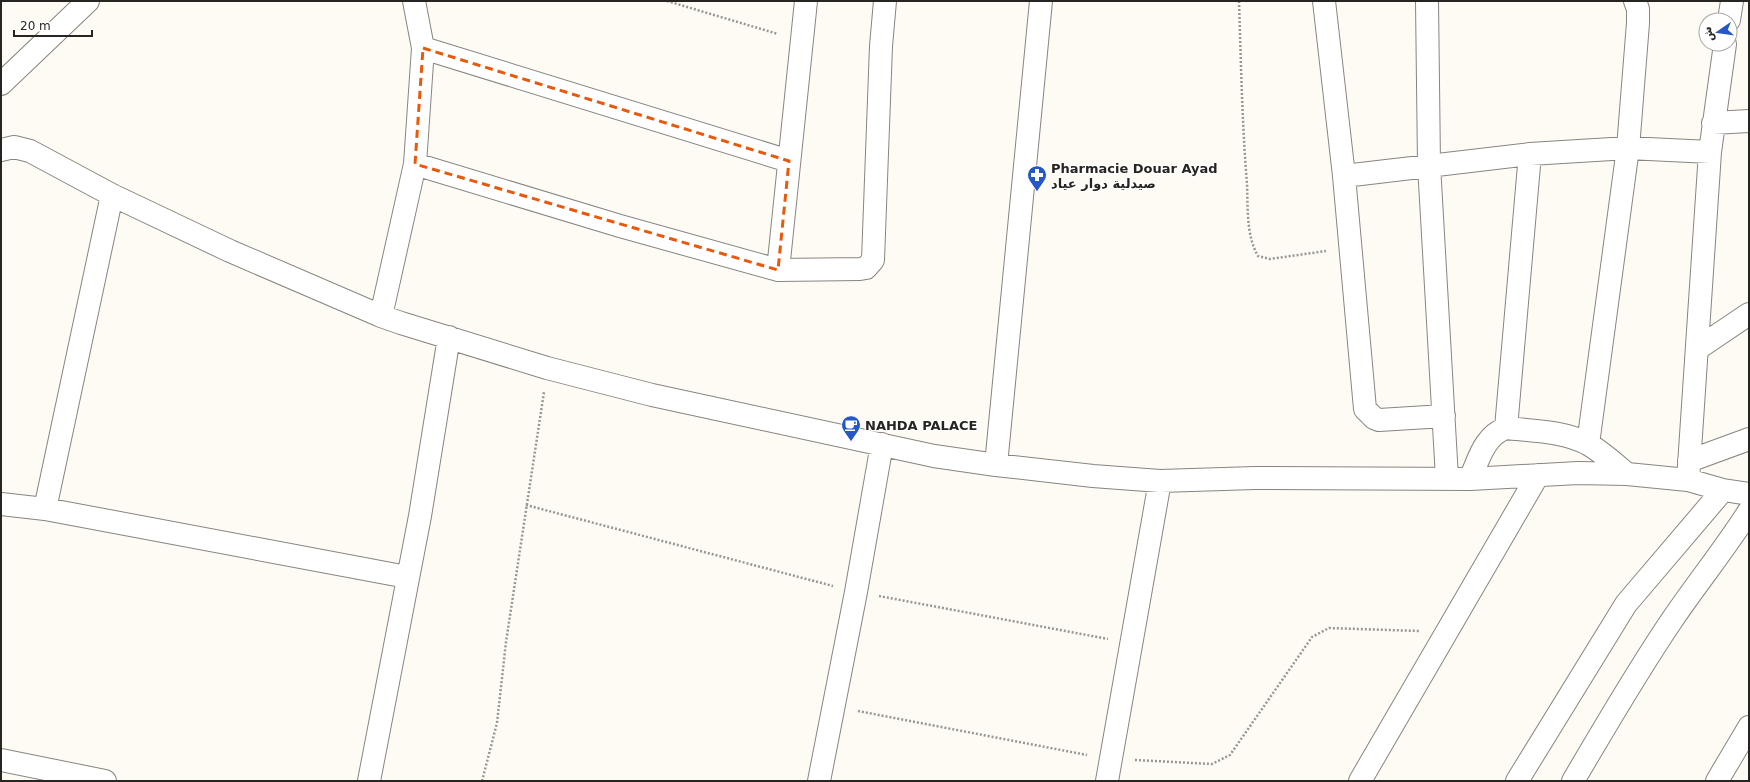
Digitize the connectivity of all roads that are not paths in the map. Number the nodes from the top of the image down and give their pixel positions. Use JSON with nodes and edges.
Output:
{"nodes":[{"id":1,"x":88,"y":1,"type":"edge"},
{"id":2,"x":414,"y":1,"type":"edge"},
{"id":3,"x":806,"y":1,"type":"edge"},
{"id":4,"x":884,"y":1,"type":"edge"},
{"id":5,"x":1041,"y":1,"type":"edge"},
{"id":6,"x":1324,"y":1,"type":"edge"},
{"id":7,"x":1427,"y":1,"type":"edge"},
{"id":8,"x":1635,"y":1,"type":"edge"},
{"id":9,"x":1732,"y":1,"type":"edge"},
{"id":10,"x":1730,"y":12,"type":"edge"},
{"id":11,"x":423,"y":48,"type":"junction"},
{"id":12,"x":1724,"y":52,"type":"edge"},
{"id":13,"x":1,"y":84,"type":"edge"},
{"id":14,"x":1749,"y":121,"type":"edge"},
{"id":15,"x":1713,"y":123,"type":"junction"},
{"id":16,"x":1628,"y":148,"type":"junction"},
{"id":17,"x":1,"y":150,"type":"edge"},
{"id":18,"x":1710,"y":152,"type":"junction"},
{"id":19,"x":1530,"y":154,"type":"junction"},
{"id":20,"x":789,"y":161,"type":"junction"},
{"id":21,"x":414,"y":164,"type":"junction"},
{"id":22,"x":1429,"y":165,"type":"junction"},
{"id":23,"x":1344,"y":176,"type":"junction"},
{"id":24,"x":112,"y":195,"type":"junction"},
{"id":25,"x":778,"y":270,"type":"junction"},
{"id":26,"x":1749,"y":314,"type":"edge"},
{"id":27,"x":382,"y":316,"type":"junction"},
{"id":28,"x":448,"y":337,"type":"junction"},
{"id":29,"x":1697,"y":349,"type":"junction"},
{"id":30,"x":1444,"y":416,"type":"junction"},
{"id":31,"x":1506,"y":428,"type":"junction"},
{"id":32,"x":1749,"y":439,"type":"edge"},
{"id":33,"x":882,"y":444,"type":"junction"},
{"id":34,"x":1588,"y":444,"type":"junction"},
{"id":35,"x":996,"y":465,"type":"junction"},
{"id":36,"x":1689,"y":470,"type":"junction"},
{"id":37,"x":1627,"y":474,"type":"junction"},
{"id":38,"x":1538,"y":475,"type":"junction"},
{"id":39,"x":1447,"y":478,"type":"junction"},
{"id":40,"x":1470,"y":479,"type":"junction"},
{"id":41,"x":1160,"y":481,"type":"junction"},
{"id":42,"x":1723,"y":490,"type":"junction"},
{"id":43,"x":1749,"y":494,"type":"edge"},
{"id":44,"x":1,"y":504,"type":"edge"},
{"id":45,"x":45,"y":509,"type":"junction"},
{"id":46,"x":1749,"y":511,"type":"edge"},
{"id":47,"x":407,"y":577,"type":"junction"},
{"id":48,"x":1749,"y":727,"type":"edge"},
{"id":49,"x":1,"y":760,"type":"edge"},
{"id":50,"x":106,"y":781,"type":"edge"},
{"id":51,"x":369,"y":781,"type":"edge"},
{"id":52,"x":820,"y":781,"type":"edge"},
{"id":53,"x":1107,"y":781,"type":"edge"},
{"id":54,"x":1360,"y":781,"type":"edge"},
{"id":55,"x":1517,"y":781,"type":"edge"},
{"id":56,"x":1573,"y":781,"type":"edge"},
{"id":57,"x":1717,"y":781,"type":"edge"}],
"edges":[{"from":1,"to":13,"type":"street"},
{"from":2,"to":11,"type":"street"},
{"from":3,"to":20,"type":"street"},
{"from":4,"to":25,"type":"street"},
{"from":5,"to":35,"type":"street"},
{"from":6,"to":23,"type":"street"},
{"from":7,"to":22,"type":"street"},
{"from":8,"to":16,"type":"street"},
{"from":9,"to":10,"type":"street"},
{"from":11,"to":20,"type":"street"},
{"from":11,"to":21,"type":"street"},
{"from":12,"to":15,"type":"street"},
{"from":14,"to":15,"type":"street"},
{"from":15,"to":18,"type":"street"},
{"from":16,"to":18,"type":"street"},
{"from":16,"to":19,"type":"street"},
{"from":16,"to":34,"type":"street"},
{"from":17,"to":24,"type":"street"},
{"from":18,"to":29,"type":"street"},
{"from":19,"to":22,"type":"street"},
{"from":19,"to":31,"type":"street"},
{"from":20,"to":25,"type":"street"},
{"from":21,"to":25,"type":"street"},
{"from":21,"to":27,"type":"street"},
{"from":22,"to":23,"type":"street"},
{"from":22,"to":30,"type":"street"},
{"from":23,"to":30,"type":"street"},
{"from":24,"to":27,"type":"street"},
{"from":24,"to":45,"type":"street"},
{"from":26,"to":29,"type":"street"},
{"from":27,"to":28,"type":"street"},
{"from":28,"to":33,"type":"street"},
{"from":28,"to":47,"type":"street"},
{"from":29,"to":36,"type":"street"},
{"from":30,"to":39,"type":"street"},
{"from":31,"to":34,"type":"street"},
{"from":31,"to":40,"type":"street"},
{"from":32,"to":36,"type":"street"},
{"from":33,"to":35,"type":"street"},
{"from":33,"to":52,"type":"street"},
{"from":34,"to":37,"type":"street"},
{"from":35,"to":41,"type":"street"},
{"from":36,"to":37,"type":"street"},
{"from":36,"to":42,"type":"street"},
{"from":37,"to":38,"type":"street"},
{"from":38,"to":40,"type":"street"},
{"from":38,"to":54,"type":"street"},
{"from":39,"to":40,"type":"street"},
{"from":39,"to":41,"type":"street"},
{"from":41,"to":53,"type":"street"},
{"from":42,"to":43,"type":"street"},
{"from":42,"to":55,"type":"street"},
{"from":44,"to":45,"type":"street"},
{"from":45,"to":47,"type":"street"},
{"from":46,"to":56,"type":"street"},
{"from":47,"to":51,"type":"street"},
{"from":48,"to":57,"type":"street"},
{"from":49,"to":50,"type":"street"}]}
